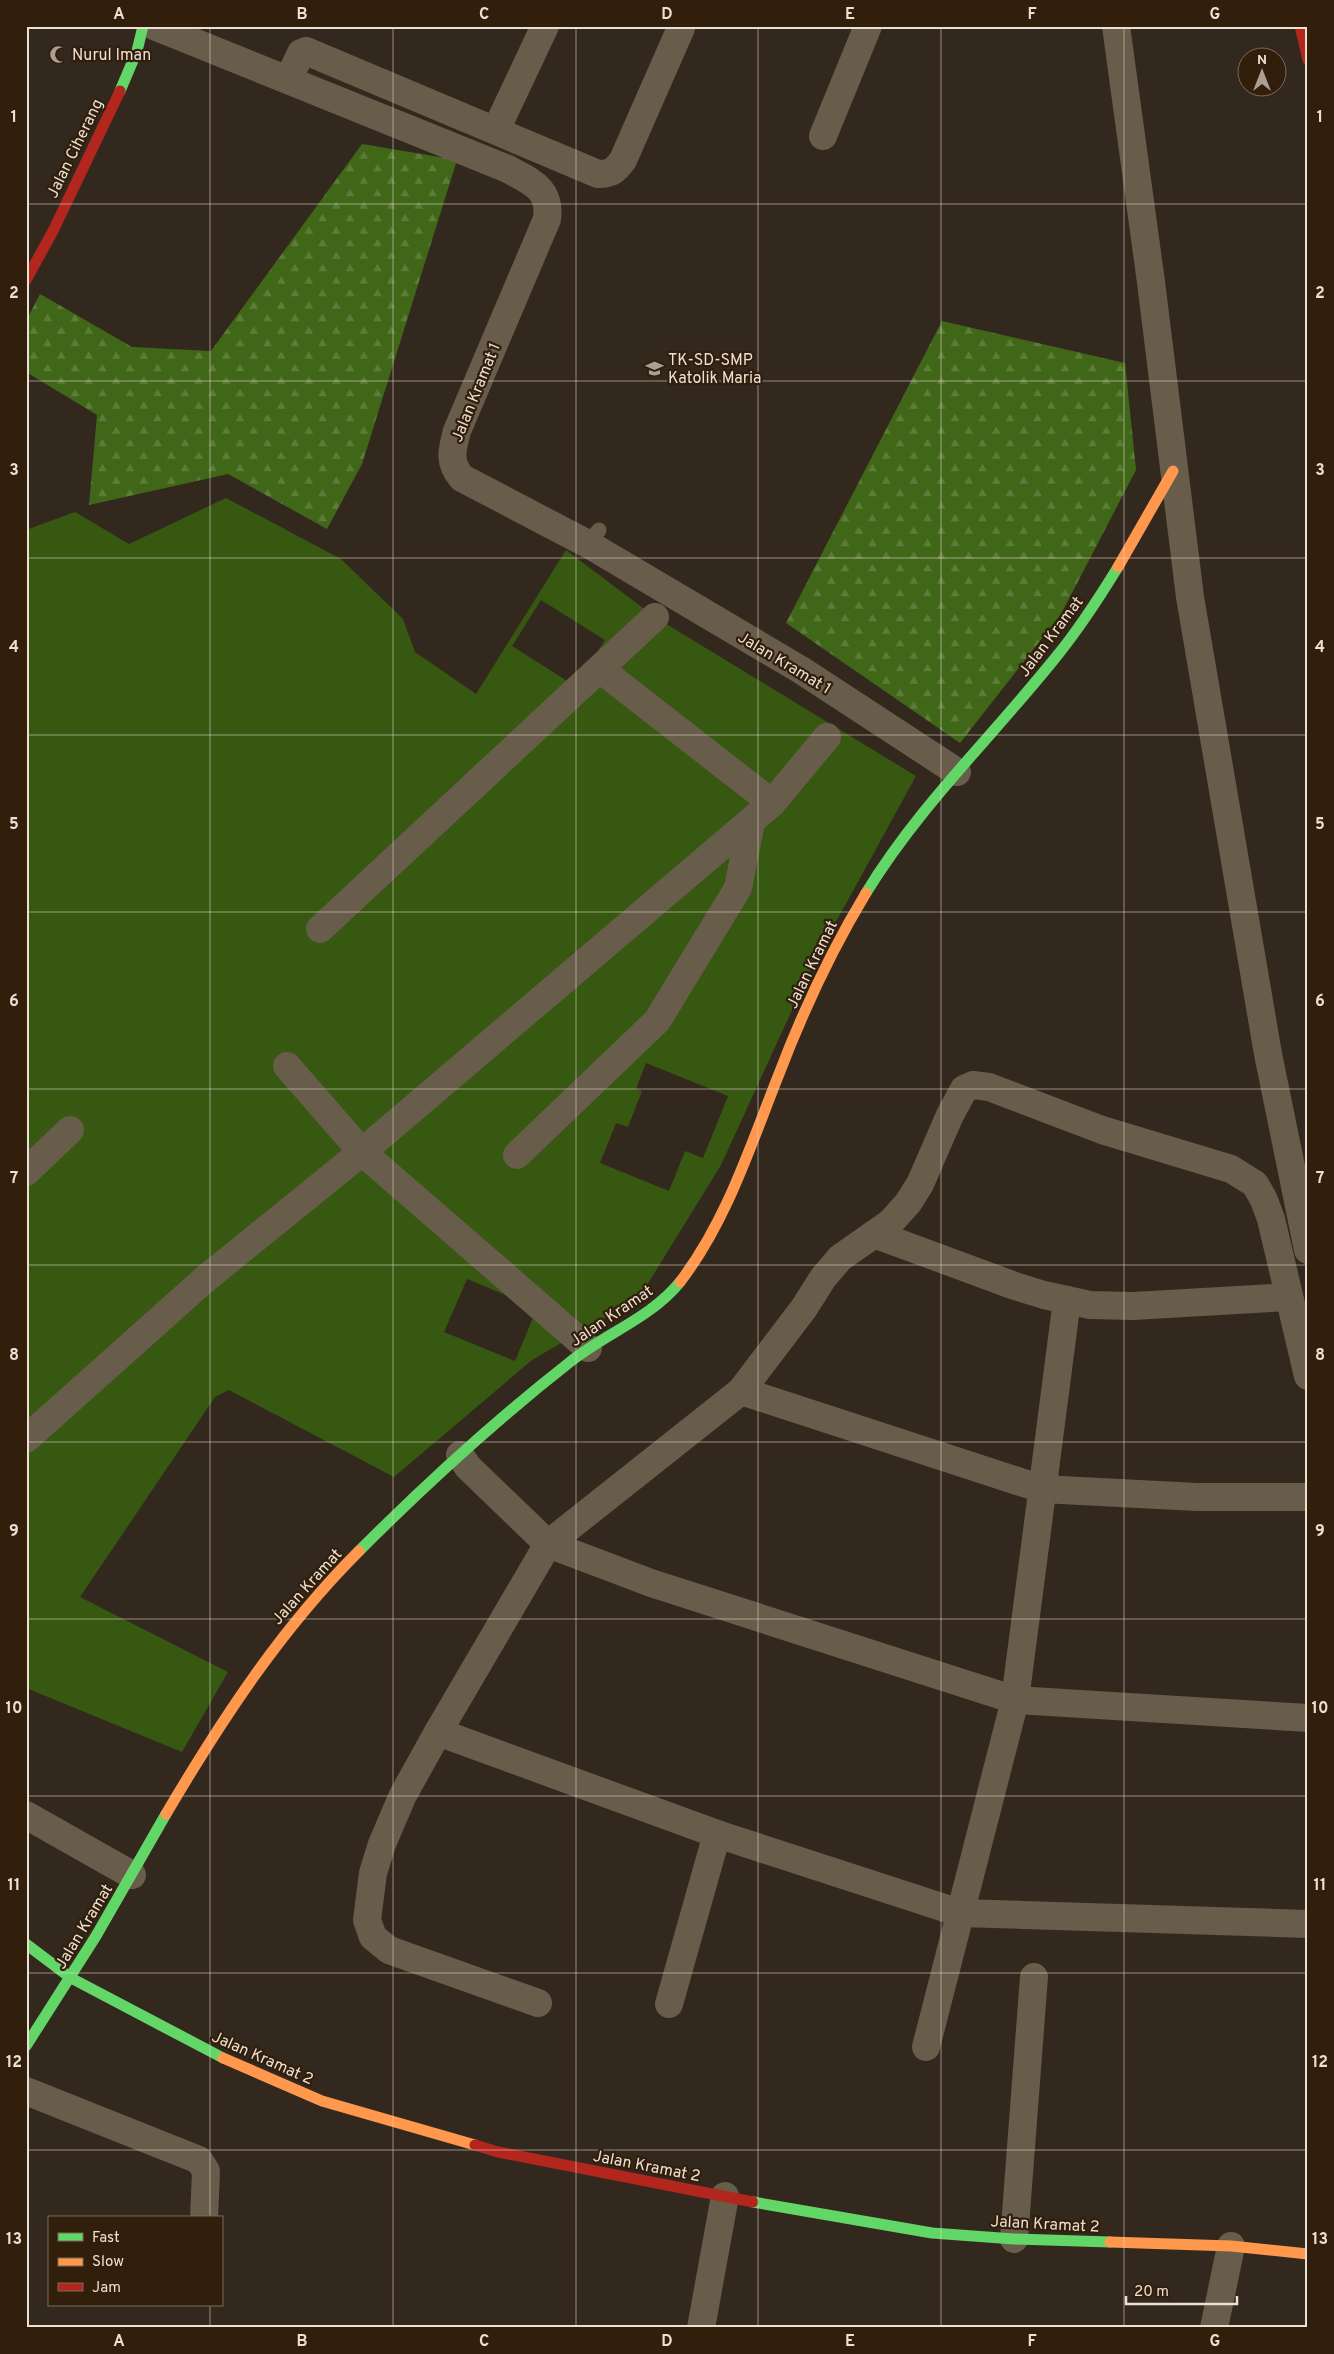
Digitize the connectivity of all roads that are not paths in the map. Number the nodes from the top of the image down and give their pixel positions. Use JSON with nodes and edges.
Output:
{"nodes":[{"id":1,"x":143,"y":26,"type":"edge"},
{"id":2,"x":154,"y":26,"type":"edge"},
{"id":3,"x":545,"y":26,"type":"edge"},
{"id":4,"x":868,"y":26,"type":"edge"},
{"id":5,"x":1116,"y":26,"type":"edge"},
{"id":6,"x":1300,"y":26,"type":"edge"},
{"id":7,"x":1307,"y":26,"type":"edge"},
{"id":8,"x":680,"y":28,"type":"dead end"},
{"id":9,"x":1308,"y":34,"type":"edge"},
{"id":10,"x":1308,"y":60,"type":"edge"},
{"id":11,"x":288,"y":80,"type":"junction"},
{"id":12,"x":496,"y":130,"type":"junction"},
{"id":13,"x":823,"y":136,"type":"dead end"},
{"id":14,"x":26,"y":280,"type":"edge"},
{"id":15,"x":1173,"y":471,"type":"junction"},
{"id":16,"x":655,"y":617,"type":"dead end"},
{"id":17,"x":600,"y":670,"type":"junction"},
{"id":18,"x":827,"y":737,"type":"dead end"},
{"id":19,"x":957,"y":772,"type":"junction"},
{"id":20,"x":772,"y":803,"type":"junction"},
{"id":21,"x":751,"y":822,"type":"junction"},
{"id":22,"x":320,"y":929,"type":"dead end"},
{"id":23,"x":287,"y":1066,"type":"dead end"},
{"id":24,"x":70,"y":1130,"type":"dead end"},
{"id":25,"x":362,"y":1152,"type":"junction"},
{"id":26,"x":517,"y":1155,"type":"dead end"},
{"id":27,"x":26,"y":1172,"type":"edge"},
{"id":28,"x":874,"y":1234,"type":"junction"},
{"id":29,"x":1308,"y":1250,"type":"edge"},
{"id":30,"x":1290,"y":1297,"type":"junction"},
{"id":31,"x":1067,"y":1300,"type":"junction"},
{"id":32,"x":588,"y":1348,"type":"junction"},
{"id":33,"x":1308,"y":1376,"type":"edge"},
{"id":34,"x":741,"y":1391,"type":"junction"},
{"id":35,"x":26,"y":1439,"type":"edge"},
{"id":36,"x":460,"y":1455,"type":"junction"},
{"id":37,"x":1042,"y":1490,"type":"junction"},
{"id":38,"x":1308,"y":1498,"type":"edge"},
{"id":39,"x":548,"y":1544,"type":"junction"},
{"id":40,"x":1015,"y":1700,"type":"junction"},
{"id":41,"x":1308,"y":1718,"type":"edge"},
{"id":42,"x":438,"y":1732,"type":"junction"},
{"id":43,"x":26,"y":1815,"type":"edge"},
{"id":44,"x":717,"y":1834,"type":"junction"},
{"id":45,"x":132,"y":1875,"type":"junction"},
{"id":46,"x":960,"y":1913,"type":"junction"},
{"id":47,"x":1308,"y":1924,"type":"edge"},
{"id":48,"x":26,"y":1944,"type":"edge"},
{"id":49,"x":1034,"y":1977,"type":"dead end"},
{"id":50,"x":71,"y":1978,"type":"junction"},
{"id":51,"x":538,"y":2003,"type":"dead end"},
{"id":52,"x":669,"y":2004,"type":"dead end"},
{"id":53,"x":26,"y":2046,"type":"edge"},
{"id":54,"x":926,"y":2047,"type":"dead end"},
{"id":55,"x":26,"y":2091,"type":"edge"},
{"id":56,"x":725,"y":2196,"type":"junction"},
{"id":57,"x":204,"y":2216,"type":"edge"},
{"id":58,"x":1014,"y":2239,"type":"junction"},
{"id":59,"x":1230,"y":2246,"type":"junction"},
{"id":60,"x":1308,"y":2254,"type":"edge"},
{"id":61,"x":701,"y":2328,"type":"edge"},
{"id":62,"x":1214,"y":2328,"type":"edge"}],
"edges":[{"from":1,"to":14,"type":"main road","name":"Jalan Ciherang"},
{"from":2,"to":11,"type":"street","name":"Jalan Kramat 1"},
{"from":3,"to":12,"type":"street"},
{"from":4,"to":13,"type":"street"},
{"from":5,"to":15,"type":"street"},
{"from":6,"to":10,"type":"main road"},
{"from":7,"to":9,"type":"main road"},
{"from":8,"to":12,"type":"street"},
{"from":11,"to":12,"type":"street"},
{"from":11,"to":19,"type":"street","name":"Jalan Kramat 1"},
{"from":15,"to":19,"type":"main road","name":"Jalan Kramat"},
{"from":15,"to":29,"type":"street"},
{"from":16,"to":17,"type":"street"},
{"from":17,"to":20,"type":"street"},
{"from":17,"to":22,"type":"street"},
{"from":18,"to":20,"type":"street"},
{"from":19,"to":32,"type":"main road","name":"Jalan Kramat"},
{"from":20,"to":21,"type":"street"},
{"from":21,"to":25,"type":"street"},
{"from":21,"to":26,"type":"street"},
{"from":23,"to":25,"type":"street"},
{"from":24,"to":27,"type":"street"},
{"from":25,"to":32,"type":"street"},
{"from":25,"to":35,"type":"street"},
{"from":28,"to":30,"type":"street"},
{"from":28,"to":31,"type":"street"},
{"from":28,"to":34,"type":"street"},
{"from":30,"to":31,"type":"street"},
{"from":30,"to":33,"type":"street"},
{"from":31,"to":37,"type":"street"},
{"from":32,"to":36,"type":"main road","name":"Jalan Kramat"},
{"from":34,"to":37,"type":"street"},
{"from":34,"to":39,"type":"street"},
{"from":36,"to":39,"type":"street"},
{"from":36,"to":45,"type":"main road","name":"Jalan Kramat"},
{"from":37,"to":38,"type":"street"},
{"from":37,"to":40,"type":"street"},
{"from":39,"to":40,"type":"street"},
{"from":39,"to":42,"type":"street"},
{"from":40,"to":41,"type":"street"},
{"from":40,"to":46,"type":"street"},
{"from":42,"to":44,"type":"street"},
{"from":42,"to":51,"type":"street"},
{"from":43,"to":45,"type":"street"},
{"from":44,"to":46,"type":"street"},
{"from":44,"to":52,"type":"street"},
{"from":45,"to":50,"type":"main road","name":"Jalan Kramat"},
{"from":46,"to":47,"type":"street"},
{"from":46,"to":54,"type":"street"},
{"from":48,"to":50,"type":"main road","name":"Jalan Kramat 2"},
{"from":49,"to":58,"type":"street"},
{"from":50,"to":53,"type":"main road","name":"Jalan Kramat"},
{"from":50,"to":56,"type":"main road","name":"Jalan Kramat 2"},
{"from":55,"to":57,"type":"street"},
{"from":56,"to":58,"type":"main road","name":"Jalan Kramat 2"},
{"from":56,"to":61,"type":"street"},
{"from":58,"to":59,"type":"main road","name":"Jalan Kramat 2"},
{"from":59,"to":60,"type":"main road","name":"Jalan Kramat 2"},
{"from":59,"to":62,"type":"street"}]}
